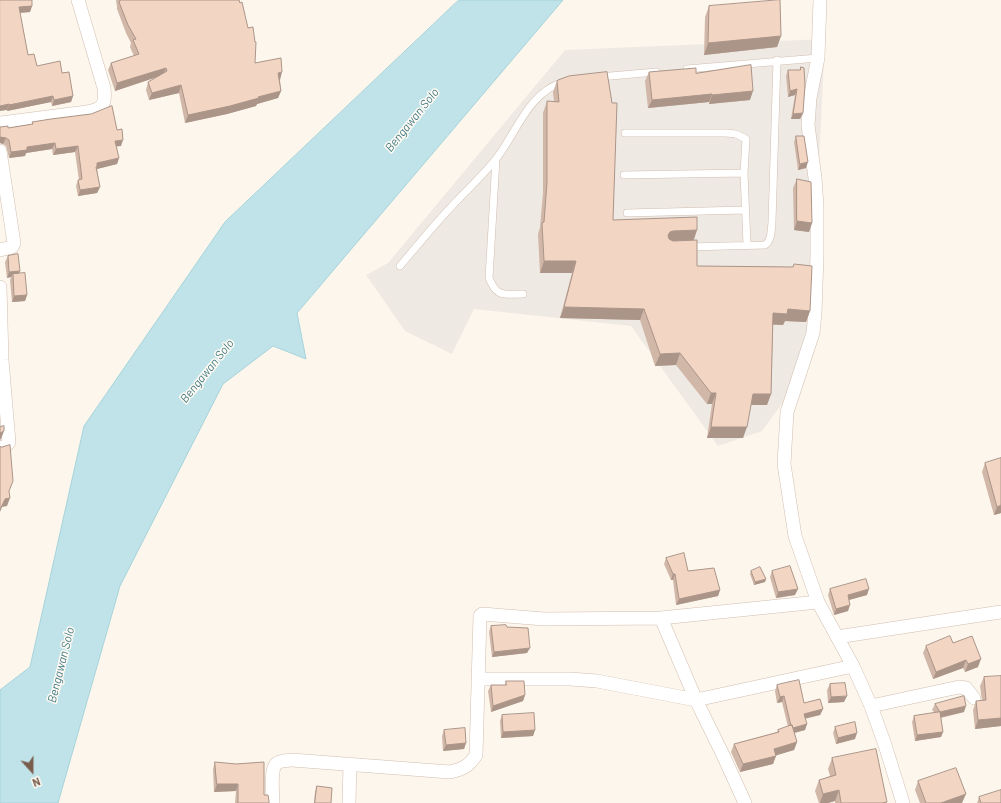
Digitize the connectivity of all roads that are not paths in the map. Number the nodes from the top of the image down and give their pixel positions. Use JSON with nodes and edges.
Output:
{"nodes":[{"id":1,"x":78,"y":0,"type":"edge"},
{"id":2,"x":820,"y":0,"type":"edge"},
{"id":3,"x":818,"y":58,"type":"junction"},
{"id":4,"x":777,"y":60,"type":"junction"},
{"id":5,"x":682,"y":69,"type":"edge"},
{"id":6,"x":666,"y":71,"type":"edge"},
{"id":7,"x":595,"y":77,"type":"edge"},
{"id":8,"x":571,"y":79,"type":"edge"},
{"id":9,"x":0,"y":123,"type":"edge"},
{"id":10,"x":625,"y":133,"type":"dead end"},
{"id":11,"x":0,"y":151,"type":"edge"},
{"id":12,"x":496,"y":159,"type":"junction"},
{"id":13,"x":744,"y":172,"type":"junction"},
{"id":14,"x":624,"y":175,"type":"dead end"},
{"id":15,"x":745,"y":210,"type":"junction"},
{"id":16,"x":628,"y":214,"type":"dead end"},
{"id":17,"x":747,"y":245,"type":"junction"},
{"id":18,"x":677,"y":247,"type":"edge"},
{"id":19,"x":0,"y":250,"type":"edge"},
{"id":20,"x":400,"y":266,"type":"dead end"},
{"id":21,"x":0,"y":287,"type":"edge"},
{"id":22,"x":523,"y":294,"type":"dead end"},
{"id":23,"x":1,"y":360,"type":"edge"},
{"id":24,"x":0,"y":448,"type":"edge"},
{"id":25,"x":818,"y":602,"type":"junction"},
{"id":26,"x":1001,"y":612,"type":"edge"},
{"id":27,"x":661,"y":618,"type":"junction"},
{"id":28,"x":837,"y":637,"type":"junction"},
{"id":29,"x":853,"y":666,"type":"junction"},
{"id":30,"x":478,"y":679,"type":"junction"},
{"id":31,"x":974,"y":698,"type":"dead end"},
{"id":32,"x":696,"y":700,"type":"junction"},
{"id":33,"x":871,"y":706,"type":"junction"},
{"id":34,"x":350,"y":764,"type":"junction"},
{"id":35,"x":273,"y":803,"type":"edge"},
{"id":36,"x":349,"y":803,"type":"edge"},
{"id":37,"x":745,"y":803,"type":"edge"},
{"id":38,"x":903,"y":803,"type":"edge"}],
"edges":[{"from":1,"to":9,"type":"street"},
{"from":2,"to":3,"type":"street"},
{"from":3,"to":4,"type":"lane"},
{"from":3,"to":25,"type":"street"},
{"from":4,"to":5,"type":"lane"},
{"from":4,"to":17,"type":"lane"},
{"from":6,"to":7,"type":"lane"},
{"from":8,"to":12,"type":"lane"},
{"from":10,"to":13,"type":"lane"},
{"from":11,"to":19,"type":"street"},
{"from":12,"to":20,"type":"lane"},
{"from":12,"to":22,"type":"lane"},
{"from":13,"to":14,"type":"lane"},
{"from":13,"to":15,"type":"lane"},
{"from":15,"to":16,"type":"lane"},
{"from":15,"to":17,"type":"lane"},
{"from":17,"to":18,"type":"lane"},
{"from":21,"to":23,"type":"street"},
{"from":23,"to":24,"type":"street"},
{"from":25,"to":27,"type":"street"},
{"from":25,"to":28,"type":"street"},
{"from":26,"to":28,"type":"street"},
{"from":27,"to":30,"type":"street"},
{"from":27,"to":32,"type":"street"},
{"from":28,"to":29,"type":"street"},
{"from":29,"to":32,"type":"street"},
{"from":29,"to":33,"type":"street"},
{"from":30,"to":32,"type":"street"},
{"from":30,"to":34,"type":"street"},
{"from":31,"to":33,"type":"street"},
{"from":32,"to":37,"type":"street"},
{"from":33,"to":38,"type":"street"},
{"from":34,"to":35,"type":"street"},
{"from":34,"to":36,"type":"street"}]}
